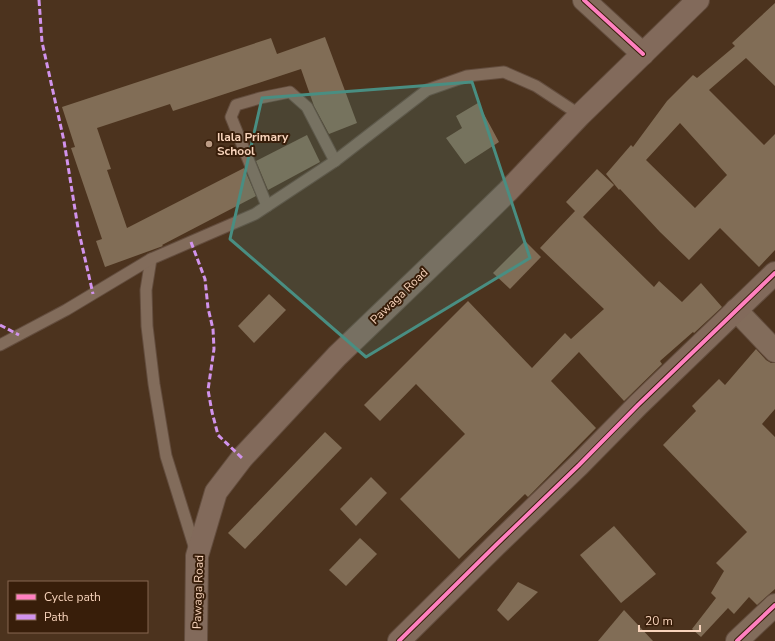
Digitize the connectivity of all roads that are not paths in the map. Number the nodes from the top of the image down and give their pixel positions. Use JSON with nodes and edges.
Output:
{"nodes":[{"id":1,"x":584,"y":0,"type":"edge"},
{"id":2,"x":698,"y":0,"type":"edge"},
{"id":3,"x":643,"y":54,"type":"junction"},
{"id":4,"x":580,"y":115,"type":"junction"},
{"id":5,"x":335,"y":160,"type":"junction"},
{"id":6,"x":267,"y":206,"type":"junction"},
{"id":7,"x":151,"y":259,"type":"junction"},
{"id":8,"x":775,"y":273,"type":"edge"},
{"id":9,"x":736,"y":310,"type":"junction"},
{"id":10,"x":0,"y":344,"type":"edge"},
{"id":11,"x":775,"y":351,"type":"edge"},
{"id":12,"x":197,"y":556,"type":"junction"},
{"id":13,"x":775,"y":605,"type":"edge"},
{"id":14,"x":196,"y":641,"type":"edge"},
{"id":15,"x":399,"y":641,"type":"edge"},
{"id":16,"x":737,"y":641,"type":"edge"}],
"edges":[{"from":1,"to":3,"type":"street"},
{"from":2,"to":3,"type":"main road","name":"Pawaga Road"},
{"from":3,"to":4,"type":"main road","name":"Pawaga Road"},
{"from":4,"to":5,"type":"lane"},
{"from":4,"to":12,"type":"main road","name":"Pawaga Road"},
{"from":5,"to":6,"type":"lane"},
{"from":5,"to":6,"type":"lane"},
{"from":6,"to":7,"type":"lane"},
{"from":7,"to":10,"type":"lane"},
{"from":7,"to":12,"type":"lane"},
{"from":8,"to":9,"type":"main road"},
{"from":9,"to":11,"type":"street"},
{"from":9,"to":15,"type":"main road"},
{"from":12,"to":14,"type":"main road","name":"Pawaga Road"},
{"from":13,"to":16,"type":"street"}]}
